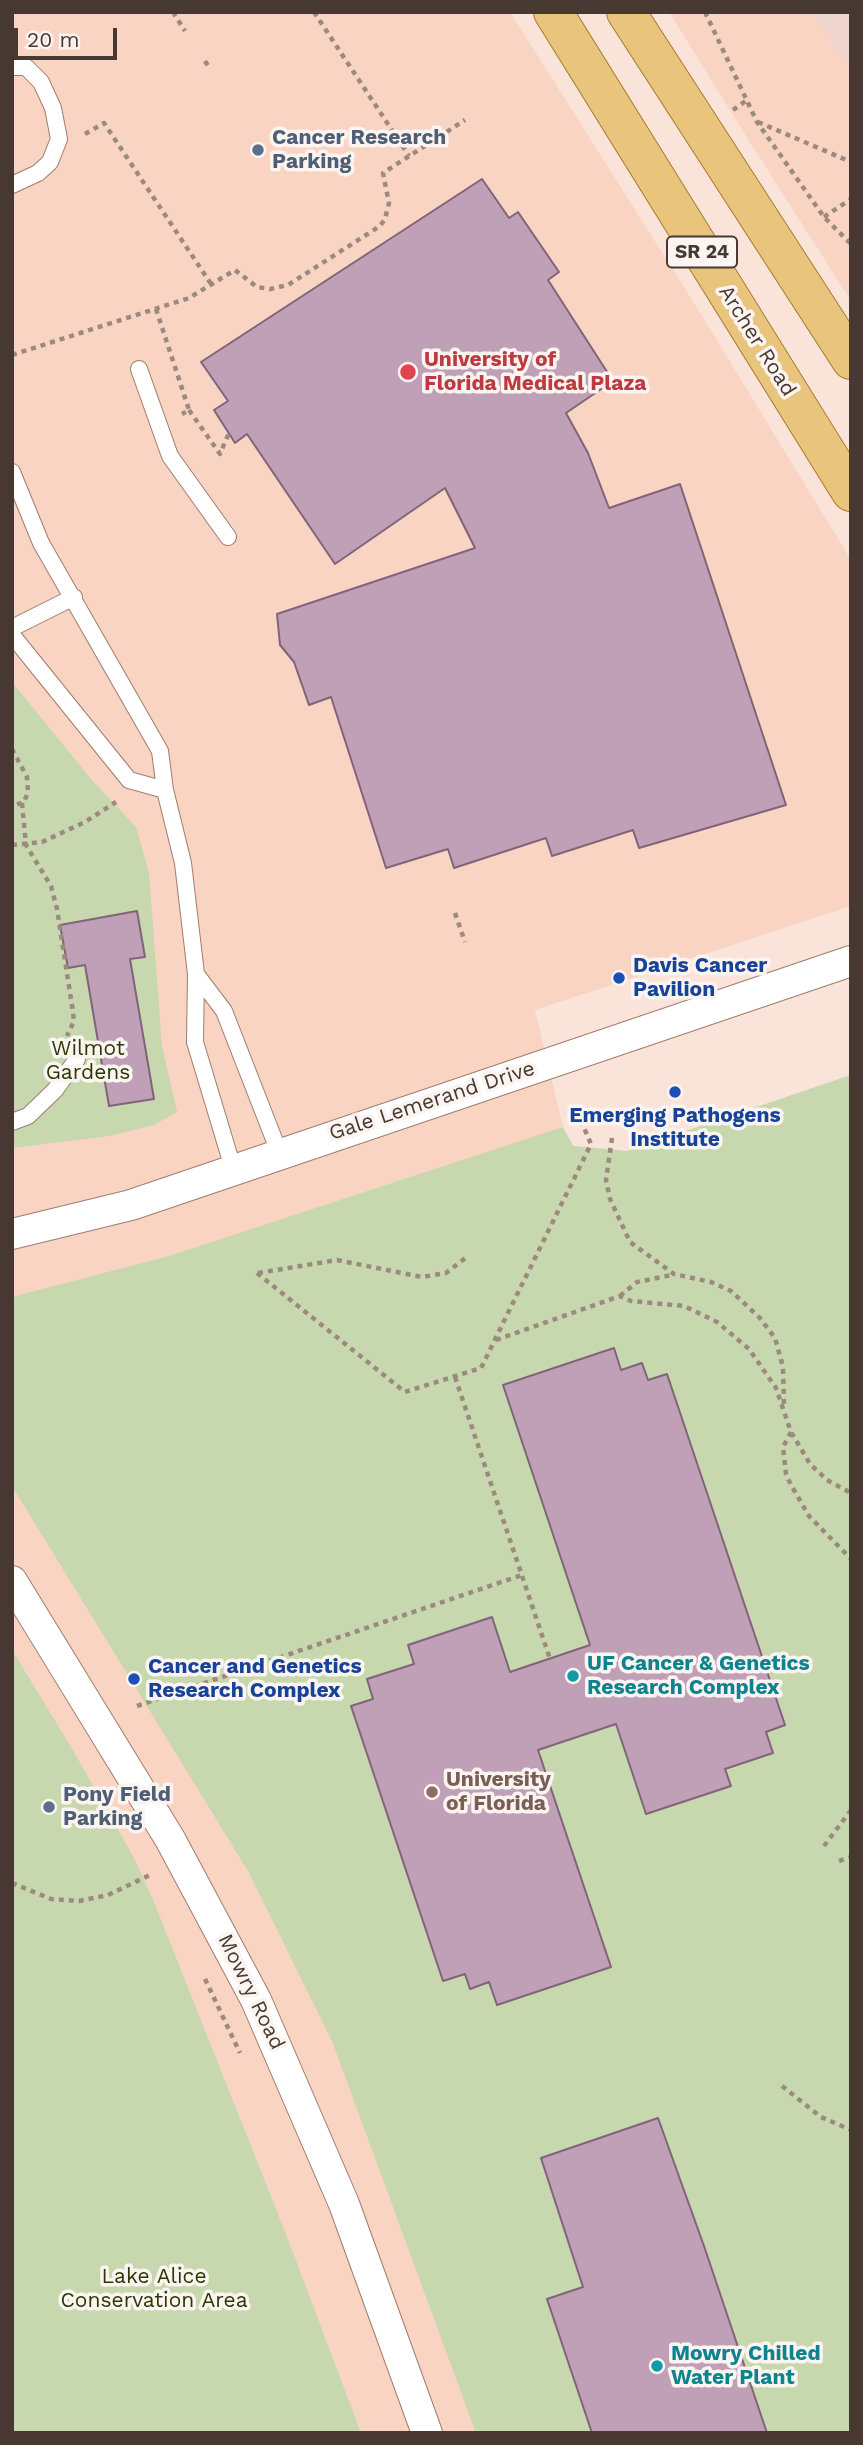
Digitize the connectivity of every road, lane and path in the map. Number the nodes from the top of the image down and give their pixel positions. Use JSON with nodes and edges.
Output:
{"nodes":[{"id":1,"x":173,"y":12,"type":"edge"},
{"id":2,"x":314,"y":12,"type":"edge"},
{"id":3,"x":553,"y":12,"type":"edge"},
{"id":4,"x":626,"y":12,"type":"edge"},
{"id":5,"x":705,"y":12,"type":"edge"},
{"id":6,"x":185,"y":31,"type":"dead end"},
{"id":7,"x":205,"y":61,"type":"dead end"},
{"id":8,"x":12,"y":67,"type":"edge"},
{"id":9,"x":210,"y":69,"type":"dead end"},
{"id":10,"x":747,"y":100,"type":"junction"},
{"id":11,"x":728,"y":114,"type":"dead end"},
{"id":12,"x":465,"y":120,"type":"dead end"},
{"id":13,"x":757,"y":122,"type":"junction"},
{"id":14,"x":78,"y":141,"type":"dead end"},
{"id":15,"x":409,"y":156,"type":"junction"},
{"id":16,"x":851,"y":162,"type":"edge"},
{"id":17,"x":12,"y":186,"type":"edge"},
{"id":18,"x":851,"y":199,"type":"edge"},
{"id":19,"x":824,"y":217,"type":"junction"},
{"id":20,"x":851,"y":244,"type":"edge"},
{"id":21,"x":211,"y":284,"type":"junction"},
{"id":22,"x":156,"y":309,"type":"junction"},
{"id":23,"x":12,"y":355,"type":"edge"},
{"id":24,"x":851,"y":360,"type":"edge"},
{"id":25,"x":139,"y":369,"type":"dead end"},
{"id":26,"x":189,"y":410,"type":"junction"},
{"id":27,"x":159,"y":426,"type":"junction"},
{"id":28,"x":229,"y":433,"type":"dead end"},
{"id":29,"x":12,"y":472,"type":"edge"},
{"id":30,"x":851,"y":492,"type":"edge"},
{"id":31,"x":228,"y":537,"type":"dead end"},
{"id":32,"x":74,"y":597,"type":"junction"},
{"id":33,"x":12,"y":628,"type":"edge"},
{"id":34,"x":12,"y":635,"type":"edge"},
{"id":35,"x":12,"y":749,"type":"edge"},
{"id":36,"x":165,"y":790,"type":"junction"},
{"id":37,"x":123,"y":796,"type":"dead end"},
{"id":38,"x":22,"y":803,"type":"junction"},
{"id":39,"x":12,"y":806,"type":"edge"},
{"id":40,"x":12,"y":845,"type":"edge"},
{"id":41,"x":26,"y":845,"type":"junction"},
{"id":42,"x":455,"y":913,"type":"dead end"},
{"id":43,"x":465,"y":942,"type":"dead end"},
{"id":44,"x":851,"y":961,"type":"edge"},
{"id":45,"x":196,"y":974,"type":"junction"},
{"id":46,"x":65,"y":1038,"type":"dead end"},
{"id":47,"x":77,"y":1059,"type":"dead end"},
{"id":48,"x":578,"y":1114,"type":"dead end"},
{"id":49,"x":12,"y":1122,"type":"edge"},
{"id":50,"x":612,"y":1138,"type":"dead end"},
{"id":51,"x":279,"y":1152,"type":"junction"},
{"id":52,"x":233,"y":1168,"type":"junction"},
{"id":53,"x":12,"y":1234,"type":"edge"},
{"id":54,"x":468,"y":1256,"type":"dead end"},
{"id":55,"x":674,"y":1274,"type":"junction"},
{"id":56,"x":620,"y":1296,"type":"junction"},
{"id":57,"x":495,"y":1341,"type":"junction"},
{"id":58,"x":455,"y":1377,"type":"junction"},
{"id":59,"x":785,"y":1409,"type":"junction"},
{"id":60,"x":791,"y":1432,"type":"junction"},
{"id":61,"x":851,"y":1493,"type":"edge"},
{"id":62,"x":851,"y":1559,"type":"edge"},
{"id":63,"x":522,"y":1575,"type":"junction"},
{"id":64,"x":12,"y":1581,"type":"edge"},
{"id":65,"x":550,"y":1658,"type":"dead end"},
{"id":66,"x":137,"y":1706,"type":"dead end"},
{"id":67,"x":851,"y":1810,"type":"edge"},
{"id":68,"x":824,"y":1846,"type":"dead end"},
{"id":69,"x":851,"y":1857,"type":"edge"},
{"id":70,"x":839,"y":1861,"type":"dead end"},
{"id":71,"x":12,"y":1883,"type":"edge"},
{"id":72,"x":158,"y":1886,"type":"dead end"},
{"id":73,"x":202,"y":1973,"type":"dead end"},
{"id":74,"x":244,"y":2060,"type":"dead end"},
{"id":75,"x":782,"y":2086,"type":"dead end"},
{"id":76,"x":851,"y":2130,"type":"edge"},
{"id":77,"x":427,"y":2433,"type":"edge"}],
"edges":[{"from":1,"to":6,"type":"path"},
{"from":2,"to":15,"type":"path"},
{"from":3,"to":30,"type":"main road","name":"Archer Road","number":"SR 24"},
{"from":4,"to":24,"type":"main road","number":"SR 24"},
{"from":5,"to":10,"type":"path"},
{"from":7,"to":9,"type":"path"},
{"from":8,"to":17,"type":"lane"},
{"from":10,"to":11,"type":"path"},
{"from":10,"to":13,"type":"path"},
{"from":12,"to":15,"type":"path"},
{"from":13,"to":16,"type":"path"},
{"from":13,"to":19,"type":"path"},
{"from":14,"to":21,"type":"path"},
{"from":15,"to":21,"type":"path"},
{"from":18,"to":19,"type":"path"},
{"from":19,"to":20,"type":"path"},
{"from":21,"to":22,"type":"path"},
{"from":22,"to":23,"type":"path"},
{"from":22,"to":26,"type":"path"},
{"from":25,"to":27,"type":"lane"},
{"from":26,"to":27,"type":"path"},
{"from":26,"to":28,"type":"path"},
{"from":27,"to":31,"type":"lane"},
{"from":29,"to":32,"type":"lane"},
{"from":32,"to":33,"type":"lane"},
{"from":32,"to":36,"type":"lane"},
{"from":34,"to":36,"type":"lane"},
{"from":35,"to":38,"type":"path"},
{"from":36,"to":45,"type":"lane"},
{"from":37,"to":41,"type":"path"},
{"from":38,"to":39,"type":"path"},
{"from":38,"to":41,"type":"path"},
{"from":40,"to":41,"type":"path"},
{"from":41,"to":46,"type":"path"},
{"from":42,"to":43,"type":"path"},
{"from":44,"to":51,"type":"street","name":"Gale Lemerand Drive"},
{"from":45,"to":51,"type":"lane"},
{"from":45,"to":52,"type":"lane"},
{"from":47,"to":49,"type":"lane"},
{"from":48,"to":57,"type":"path"},
{"from":50,"to":55,"type":"path"},
{"from":51,"to":52,"type":"street","name":"Gale Lemerand Drive"},
{"from":52,"to":53,"type":"street","name":"Gale Lemerand Drive"},
{"from":54,"to":58,"type":"path"},
{"from":55,"to":56,"type":"path"},
{"from":55,"to":59,"type":"path"},
{"from":56,"to":57,"type":"path"},
{"from":56,"to":59,"type":"path"},
{"from":57,"to":58,"type":"path"},
{"from":58,"to":63,"type":"path"},
{"from":59,"to":60,"type":"path"},
{"from":60,"to":61,"type":"path"},
{"from":60,"to":62,"type":"path"},
{"from":63,"to":65,"type":"path"},
{"from":63,"to":66,"type":"path"},
{"from":64,"to":77,"type":"street","name":"Mowry Road"},
{"from":67,"to":68,"type":"path"},
{"from":69,"to":70,"type":"path"},
{"from":71,"to":72,"type":"path"},
{"from":73,"to":74,"type":"path"},
{"from":75,"to":76,"type":"path"}]}
